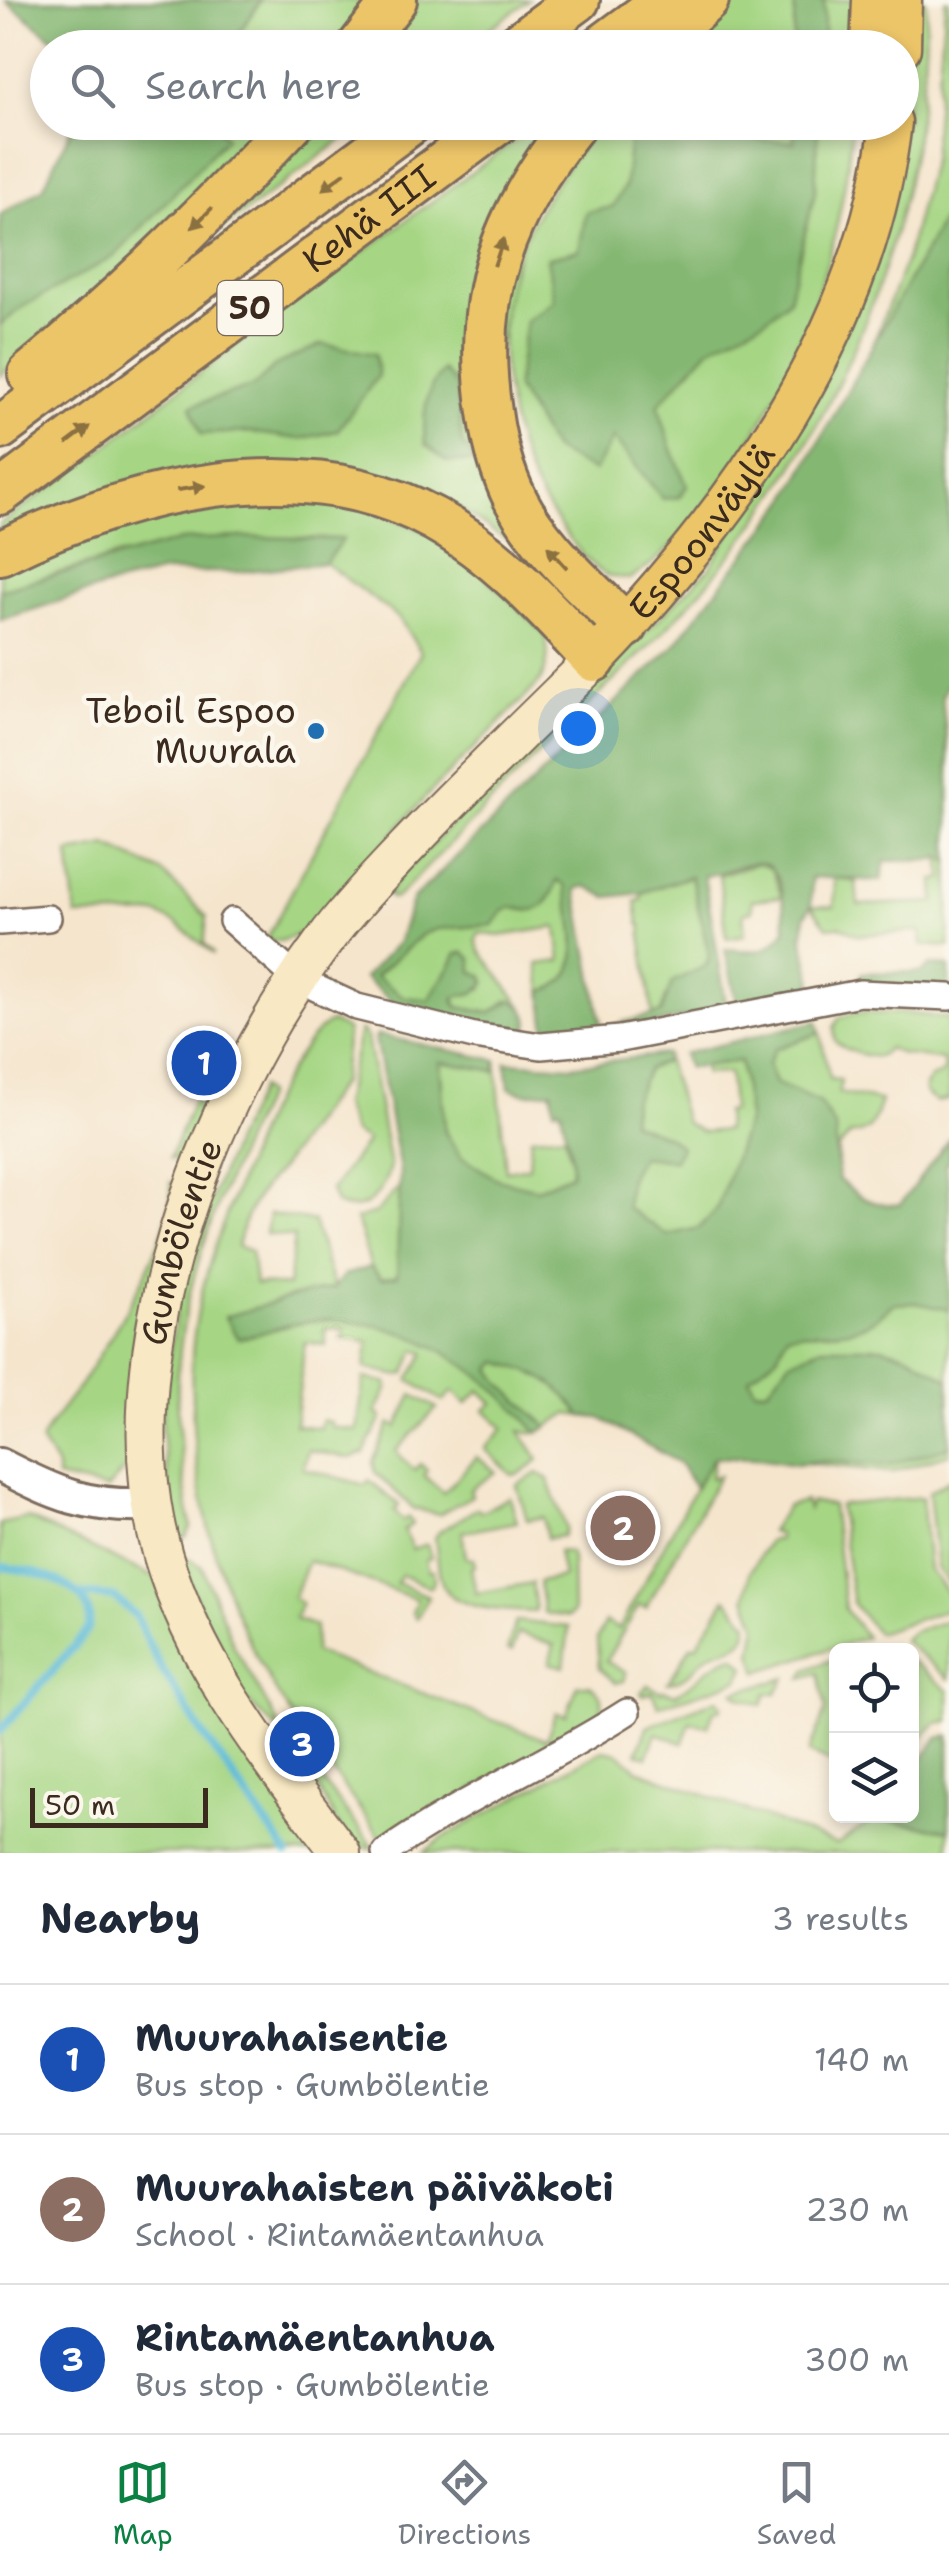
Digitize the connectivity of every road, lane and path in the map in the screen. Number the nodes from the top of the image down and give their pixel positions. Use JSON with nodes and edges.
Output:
{"nodes":[{"id":1,"x":395,"y":0,"type":"edge"},
{"id":2,"x":578,"y":0,"type":"edge"},
{"id":3,"x":665,"y":0,"type":"edge"},
{"id":4,"x":707,"y":0,"type":"edge"},
{"id":5,"x":872,"y":0,"type":"edge"},
{"id":6,"x":901,"y":0,"type":"edge"},
{"id":7,"x":372,"y":30,"type":"edge"},
{"id":8,"x":537,"y":30,"type":"edge"},
{"id":9,"x":624,"y":30,"type":"edge"},
{"id":10,"x":674,"y":30,"type":"edge"},
{"id":11,"x":871,"y":30,"type":"edge"},
{"id":12,"x":900,"y":30,"type":"edge"},
{"id":13,"x":276,"y":140,"type":"edge"},
{"id":14,"x":388,"y":140,"type":"edge"},
{"id":15,"x":475,"y":140,"type":"edge"},
{"id":16,"x":563,"y":140,"type":"edge"},
{"id":17,"x":862,"y":140,"type":"edge"},
{"id":18,"x":888,"y":140,"type":"edge"},
{"id":19,"x":798,"y":396,"type":"junction"},
{"id":20,"x":0,"y":398,"type":"edge"},
{"id":21,"x":0,"y":428,"type":"edge"},
{"id":22,"x":0,"y":492,"type":"edge"},
{"id":23,"x":0,"y":554,"type":"edge"},
{"id":24,"x":626,"y":626,"type":"junction"},
{"id":25,"x":594,"y":660,"type":"junction"},
{"id":26,"x":48,"y":918,"type":"dead end"},
{"id":27,"x":232,"y":921,"type":"dead end"},
{"id":28,"x":0,"y":922,"type":"edge"},
{"id":29,"x":297,"y":979,"type":"junction"},
{"id":30,"x":949,"y":997,"type":"edge"},
{"id":31,"x":2,"y":1471,"type":"edge"},
{"id":32,"x":152,"y":1506,"type":"junction"},
{"id":33,"x":627,"y":1712,"type":"dead end"},
{"id":34,"x":341,"y":1853,"type":"edge"},
{"id":35,"x":385,"y":1853,"type":"edge"}],
"edges":[{"from":1,"to":7,"type":"highway"},
{"from":2,"to":8,"type":"highway"},
{"from":3,"to":9,"type":"highway"},
{"from":4,"to":10,"type":"highway"},
{"from":5,"to":11,"type":"main road"},
{"from":6,"to":12,"type":"main road"},
{"from":13,"to":20,"type":"highway","one_way":true},
{"from":14,"to":21,"type":"highway","name":"Kehä III","number":"50","one_way":true},
{"from":22,"to":15,"type":"highway","name":"Kehä III","number":"50","one_way":true},
{"from":24,"to":16,"type":"highway","one_way":true},
{"from":17,"to":19,"type":"main road","name":"Espoonväylä"},
{"from":18,"to":19,"type":"main road","name":"Espoonväylä"},
{"from":19,"to":24,"type":"main road","name":"Espoonväylä"},
{"from":23,"to":25,"type":"highway","one_way":true},
{"from":24,"to":25,"type":"main road","name":"Espoonväylä"},
{"from":25,"to":29,"type":"main road","name":"Gumbölentie"},
{"from":26,"to":28,"type":"street"},
{"from":27,"to":29,"type":"street"},
{"from":29,"to":30,"type":"street"},
{"from":29,"to":32,"type":"main road","name":"Gumbölentie"},
{"from":31,"to":32,"type":"street"},
{"from":32,"to":34,"type":"main road","name":"Gumbölentie"},
{"from":33,"to":35,"type":"street"}]}
